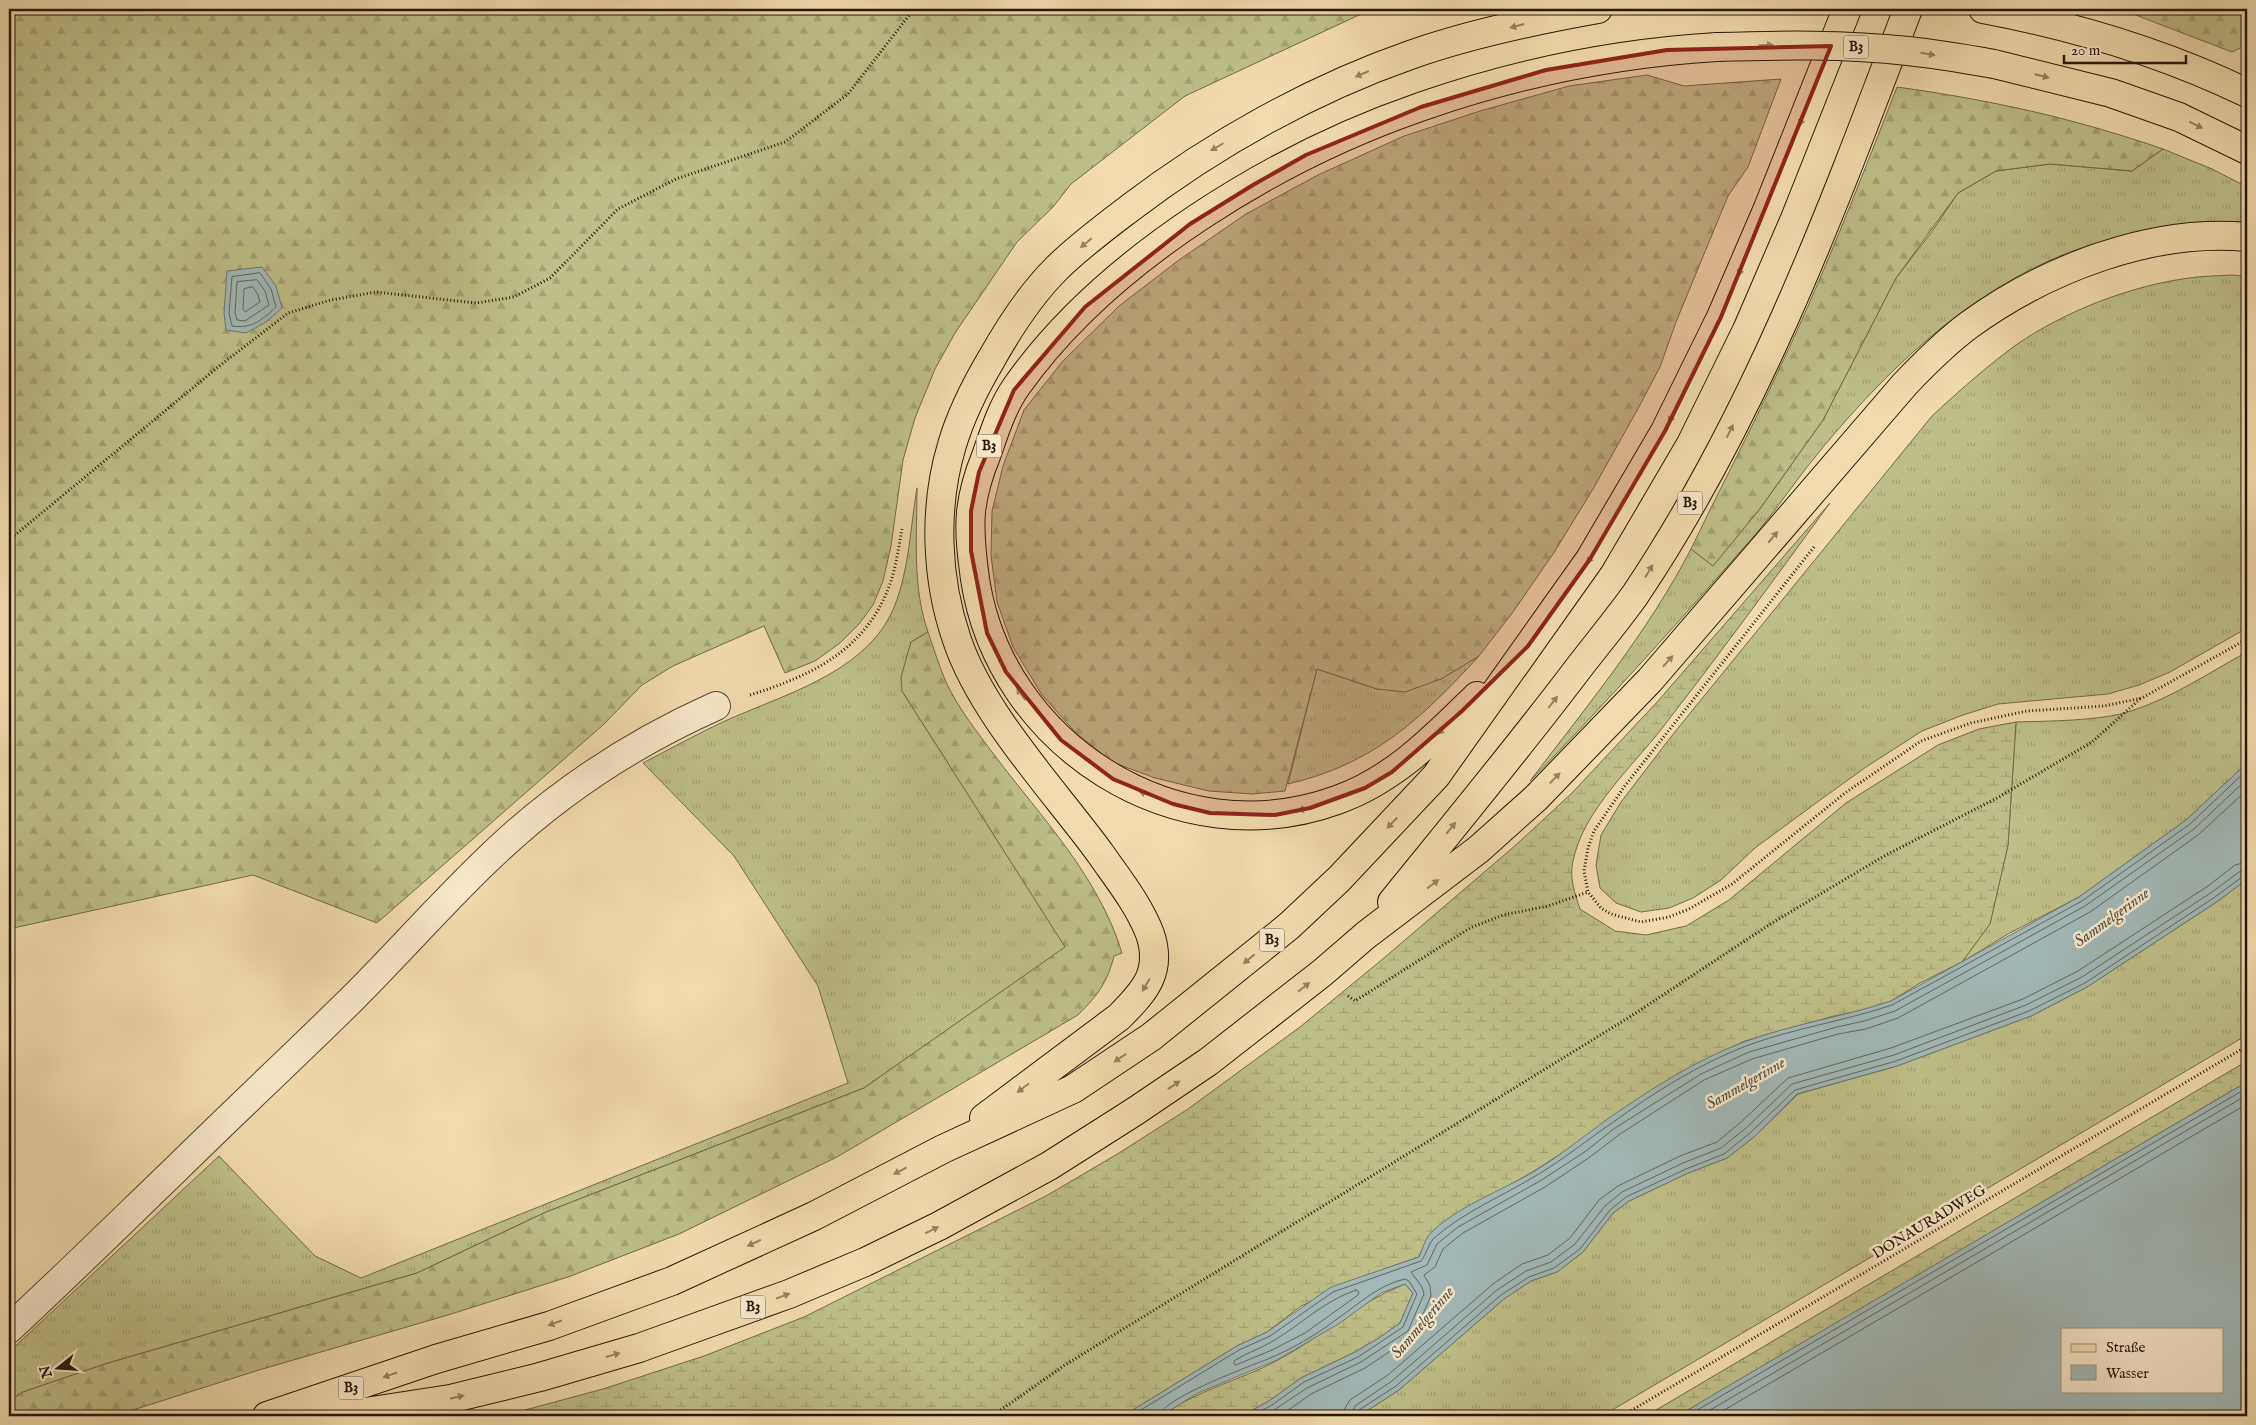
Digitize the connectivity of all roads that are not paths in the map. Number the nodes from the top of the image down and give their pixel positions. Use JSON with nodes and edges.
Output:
{"nodes":[{"id":1,"x":1598,"y":9,"type":"edge"},
{"id":2,"x":1847,"y":9,"type":"edge"},
{"id":3,"x":1908,"y":9,"type":"edge"},
{"id":4,"x":1983,"y":9,"type":"edge"},
{"id":5,"x":2247,"y":93,"type":"edge"},
{"id":6,"x":2247,"y":150,"type":"edge"},
{"id":7,"x":2247,"y":237,"type":"edge"},
{"id":8,"x":1528,"y":646,"type":"junction"},
{"id":9,"x":716,"y":706,"type":"dead end"},
{"id":10,"x":1366,"y":935,"type":"junction"},
{"id":11,"x":943,"y":1149,"type":"junction"},
{"id":12,"x":9,"y":1329,"type":"edge"},
{"id":13,"x":267,"y":1416,"type":"edge"},
{"id":14,"x":339,"y":1416,"type":"edge"}],
"edges":[{"from":1,"to":11,"type":"main road","number":"B3","one_way":true},
{"from":2,"to":8,"type":"main road","number":"B3","one_way":true},
{"from":10,"to":3,"type":"main road","number":"B3","one_way":true},
{"from":4,"to":5,"type":"main road"},
{"from":8,"to":6,"type":"main road","number":"B3","one_way":true,"bridge":true},
{"from":10,"to":7,"type":"main road","one_way":true},
{"from":8,"to":11,"type":"main road","number":"B3","one_way":true},
{"from":9,"to":12,"type":"street"},
{"from":14,"to":10,"type":"main road","number":"B3","one_way":true},
{"from":11,"to":13,"type":"main road","number":"B3","one_way":true}]}
